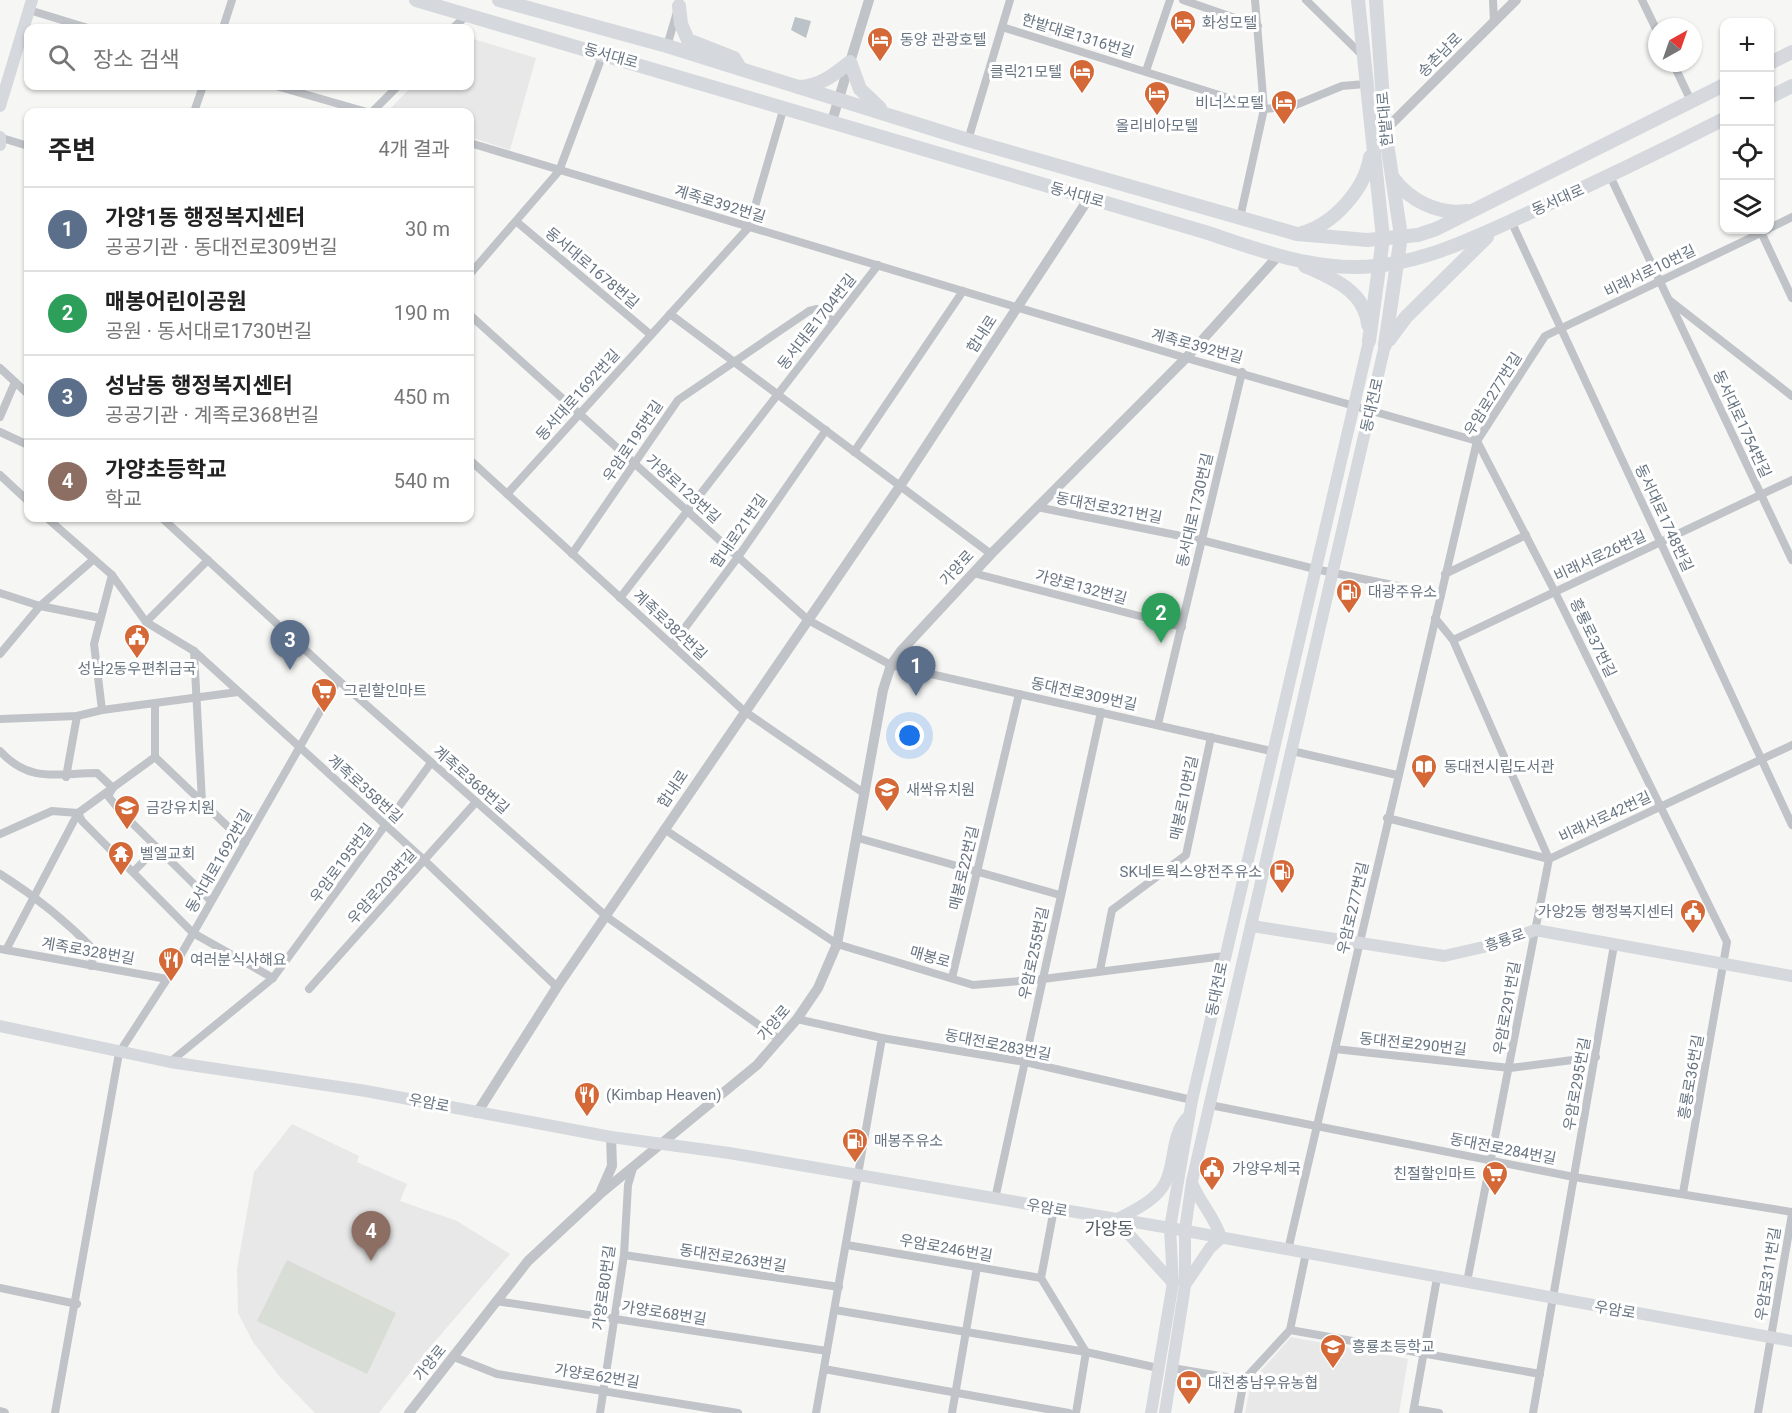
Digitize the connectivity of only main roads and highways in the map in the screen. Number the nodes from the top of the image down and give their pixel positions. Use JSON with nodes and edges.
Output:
{"nodes":[{"id":1,"x":416,"y":0,"type":"edge"},
{"id":2,"x":1358,"y":0,"type":"edge"},
{"id":3,"x":1376,"y":0,"type":"edge"},
{"id":4,"x":507,"y":1,"type":"edge"},
{"id":5,"x":680,"y":3,"type":"edge"},
{"id":6,"x":30,"y":5,"type":"edge"},
{"id":7,"x":24,"y":24,"type":"edge"},
{"id":8,"x":24,"y":25,"type":"edge"},
{"id":9,"x":1792,"y":52,"type":"edge"},
{"id":10,"x":1774,"y":61,"type":"edge"},
{"id":11,"x":741,"y":69,"type":"junction"},
{"id":12,"x":1792,"y":86,"type":"edge"},
{"id":13,"x":797,"y":87,"type":"junction"},
{"id":14,"x":1720,"y":87,"type":"edge"},
{"id":15,"x":1774,"y":95,"type":"edge"},
{"id":16,"x":0,"y":103,"type":"edge"},
{"id":17,"x":891,"y":116,"type":"junction"},
{"id":18,"x":1720,"y":122,"type":"edge"},
{"id":19,"x":1372,"y":148,"type":"junction"},
{"id":20,"x":1392,"y":176,"type":"junction"},
{"id":21,"x":1478,"y":209,"type":"junction"},
{"id":22,"x":1505,"y":224,"type":"junction"},
{"id":23,"x":1297,"y":234,"type":"junction"},
{"id":24,"x":1401,"y":236,"type":"junction"},
{"id":25,"x":1383,"y":238,"type":"junction"},
{"id":26,"x":1295,"y":261,"type":"junction"},
{"id":27,"x":1398,"y":262,"type":"junction"},
{"id":28,"x":1380,"y":265,"type":"junction"},
{"id":29,"x":1369,"y":341,"type":"junction"},
{"id":30,"x":1385,"y":345,"type":"junction"},
{"id":31,"x":1252,"y":926,"type":"junction"},
{"id":32,"x":1792,"y":976,"type":"edge"},
{"id":33,"x":0,"y":1026,"type":"edge"},
{"id":34,"x":1190,"y":1116,"type":"junction"},
{"id":35,"x":1192,"y":1181,"type":"junction"},
{"id":36,"x":1116,"y":1220,"type":"junction"},
{"id":37,"x":1170,"y":1228,"type":"junction"},
{"id":38,"x":1185,"y":1230,"type":"junction"},
{"id":39,"x":1221,"y":1238,"type":"junction"},
{"id":40,"x":1179,"y":1285,"type":"junction"},
{"id":41,"x":1792,"y":1341,"type":"edge"},
{"id":42,"x":1151,"y":1413,"type":"edge"},
{"id":43,"x":1165,"y":1413,"type":"edge"}],
"edges":[{"from":1,"to":26,"type":"main road","name":"동서대로"},
{"from":2,"to":19,"type":"main road","name":"한밭대로"},
{"from":3,"to":20,"type":"main road","name":"한밭대로"},
{"from":4,"to":11,"type":"main road","name":"동서대로"},
{"from":5,"to":11,"type":"main road"},
{"from":6,"to":7,"type":"main road"},
{"from":8,"to":16,"type":"main road"},
{"from":9,"to":10,"type":"main road"},
{"from":11,"to":13,"type":"main road","name":"동서대로"},
{"from":12,"to":15,"type":"main road"},
{"from":13,"to":17,"type":"main road","name":"동서대로"},
{"from":13,"to":17,"type":"main road"},
{"from":14,"to":21,"type":"main road","name":"동서대로"},
{"from":17,"to":23,"type":"main road","name":"동서대로"},
{"from":18,"to":22,"type":"main road","name":"동서대로"},
{"from":19,"to":23,"type":"main road"},
{"from":19,"to":25,"type":"main road","name":"한밭대로"},
{"from":20,"to":21,"type":"main road"},
{"from":20,"to":24,"type":"main road","name":"한밭대로"},
{"from":21,"to":24,"type":"main road","name":"동서대로"},
{"from":22,"to":27,"type":"main road","name":"동서대로"},
{"from":22,"to":30,"type":"main road"},
{"from":23,"to":25,"type":"main road","name":"동서대로"},
{"from":24,"to":25,"type":"main road","name":"동서대로"},
{"from":24,"to":27,"type":"main road","name":"동대전로"},
{"from":25,"to":28,"type":"main road","name":"동대전로"},
{"from":26,"to":28,"type":"main road","name":"동서대로"},
{"from":26,"to":29,"type":"main road"},
{"from":27,"to":28,"type":"main road","name":"동서대로"},
{"from":27,"to":30,"type":"main road","name":"동대전로"},
{"from":28,"to":29,"type":"main road","name":"동대전로"},
{"from":29,"to":34,"type":"main road","name":"동대전로"},
{"from":30,"to":31,"type":"main road","name":"동대전로"},
{"from":31,"to":32,"type":"main road","name":"흥룡로"},
{"from":31,"to":35,"type":"main road","name":"동대전로"},
{"from":33,"to":36,"type":"main road","name":"우암로"},
{"from":34,"to":36,"type":"main road"},
{"from":34,"to":37,"type":"main road","name":"동대전로"},
{"from":35,"to":38,"type":"main road","name":"동대전로"},
{"from":35,"to":39,"type":"main road"},
{"from":36,"to":37,"type":"main road","name":"우암로"},
{"from":36,"to":40,"type":"main road"},
{"from":37,"to":38,"type":"main road","name":"우암로"},
{"from":37,"to":40,"type":"main road","name":"동대전로"},
{"from":38,"to":39,"type":"main road","name":"우암로"},
{"from":38,"to":40,"type":"main road","name":"동대전로"},
{"from":39,"to":40,"type":"main road"},
{"from":39,"to":41,"type":"main road","name":"우암로"},
{"from":40,"to":42,"type":"main road","name":"동대전로"},
{"from":40,"to":43,"type":"main road","name":"동대전로"}]}
